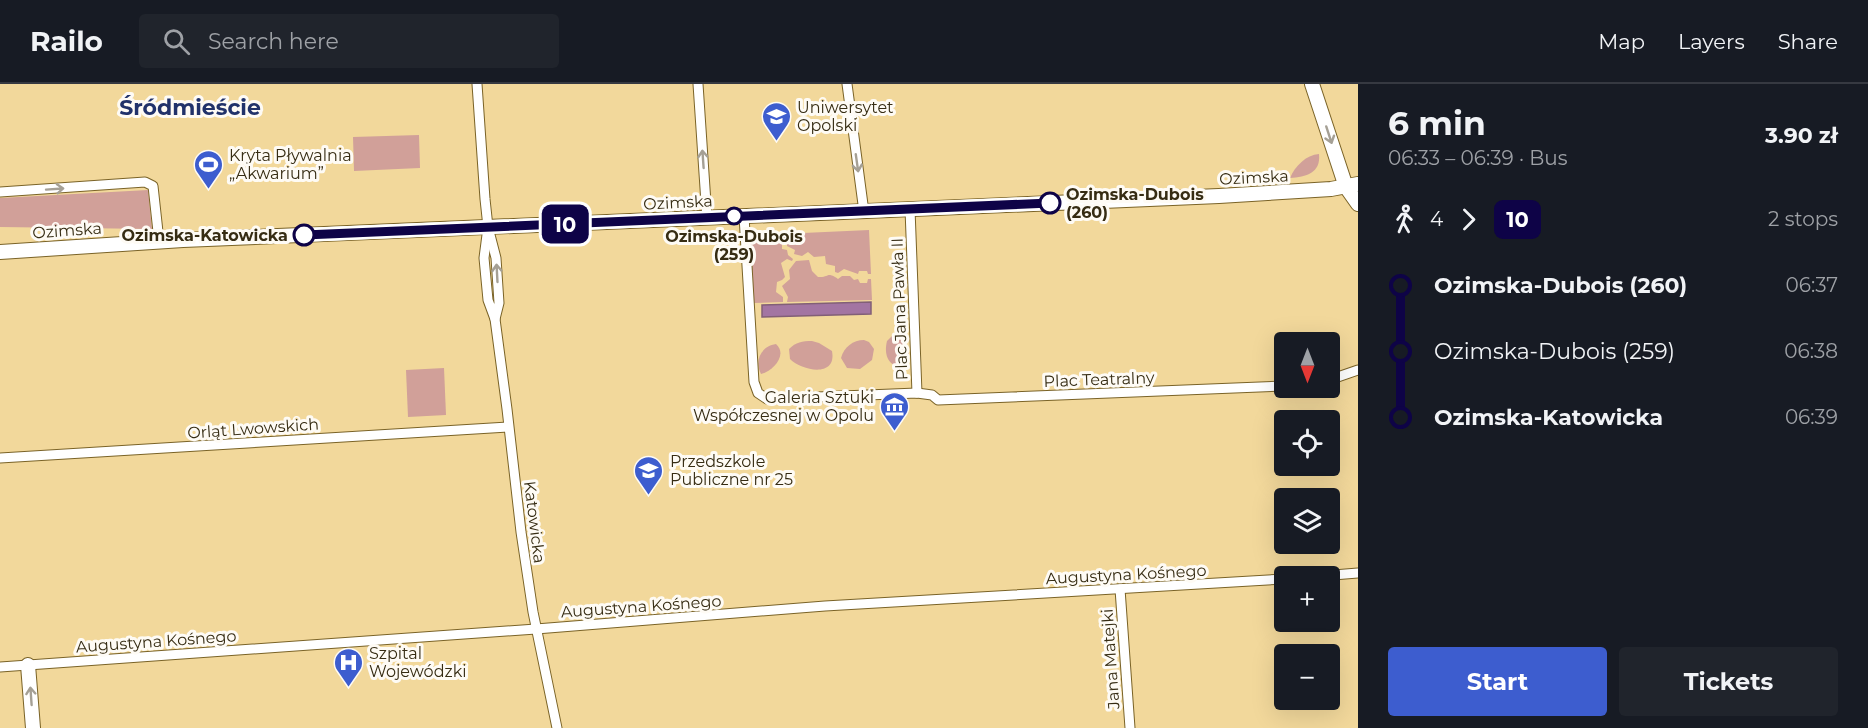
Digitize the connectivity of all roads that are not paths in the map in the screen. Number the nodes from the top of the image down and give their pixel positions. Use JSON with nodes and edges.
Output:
{"nodes":[{"id":1,"x":477,"y":84,"type":"edge"},
{"id":2,"x":698,"y":84,"type":"edge"},
{"id":3,"x":847,"y":84,"type":"edge"},
{"id":4,"x":1312,"y":84,"type":"edge"},
{"id":5,"x":1352,"y":186,"type":"edge"},
{"id":6,"x":0,"y":192,"type":"edge"},
{"id":7,"x":1358,"y":204,"type":"edge"},
{"id":8,"x":910,"y":209,"type":"junction"},
{"id":9,"x":864,"y":212,"type":"junction"},
{"id":10,"x":744,"y":216,"type":"junction"},
{"id":11,"x":707,"y":218,"type":"junction"},
{"id":12,"x":488,"y":227,"type":"junction"},
{"id":13,"x":159,"y":241,"type":"junction"},
{"id":14,"x":0,"y":252,"type":"edge"},
{"id":15,"x":1358,"y":370,"type":"edge"},
{"id":16,"x":1340,"y":376,"type":"edge"},
{"id":17,"x":1274,"y":386,"type":"edge"},
{"id":18,"x":917,"y":393,"type":"junction"},
{"id":19,"x":508,"y":426,"type":"junction"},
{"id":20,"x":0,"y":458,"type":"edge"},
{"id":21,"x":1358,"y":573,"type":"edge"},
{"id":22,"x":1340,"y":574,"type":"edge"},
{"id":23,"x":1274,"y":580,"type":"edge"},
{"id":24,"x":1120,"y":589,"type":"junction"},
{"id":25,"x":536,"y":629,"type":"junction"},
{"id":26,"x":28,"y":665,"type":"junction"},
{"id":27,"x":0,"y":667,"type":"edge"},
{"id":28,"x":33,"y":728,"type":"edge"},
{"id":29,"x":557,"y":728,"type":"edge"},
{"id":30,"x":1130,"y":728,"type":"edge"}],
"edges":[{"from":1,"to":12,"type":"street","name":"Katowicka"},
{"from":11,"to":2,"type":"street","one_way":true},
{"from":3,"to":9,"type":"street","one_way":true},
{"from":4,"to":5,"type":"main road","one_way":true},
{"from":5,"to":7,"type":"main road"},
{"from":5,"to":8,"type":"main road","name":"Ozimska"},
{"from":6,"to":13,"type":"street","one_way":true},
{"from":8,"to":9,"type":"main road","name":"Ozimska"},
{"from":8,"to":18,"type":"street","name":"Plac Jana Pawła II"},
{"from":9,"to":10,"type":"main road","name":"Ozimska"},
{"from":10,"to":11,"type":"main road","name":"Ozimska"},
{"from":10,"to":18,"type":"street","name":"Plac Jana Pawła II"},
{"from":11,"to":12,"type":"main road","name":"Ozimska"},
{"from":12,"to":13,"type":"main road","name":"Ozimska"},
{"from":12,"to":19,"type":"street","name":"Katowicka"},
{"from":13,"to":14,"type":"main road","name":"Ozimska"},
{"from":15,"to":16,"type":"street"},
{"from":17,"to":18,"type":"street","name":"Plac Teatralny"},
{"from":19,"to":20,"type":"street","name":"Orląt Lwowskich"},
{"from":19,"to":25,"type":"street","name":"Katowicka"},
{"from":21,"to":22,"type":"street"},
{"from":23,"to":24,"type":"street","name":"Augustyna Kośnego"},
{"from":24,"to":25,"type":"street","name":"Augustyna Kośnego"},
{"from":24,"to":30,"type":"street","name":"Jana Matejki"},
{"from":25,"to":26,"type":"street","name":"Augustyna Kośnego"},
{"from":25,"to":29,"type":"street","name":"Katowicka"},
{"from":26,"to":27,"type":"street","name":"Augustyna Kośnego"},
{"from":28,"to":26,"type":"main road","one_way":true}]}
